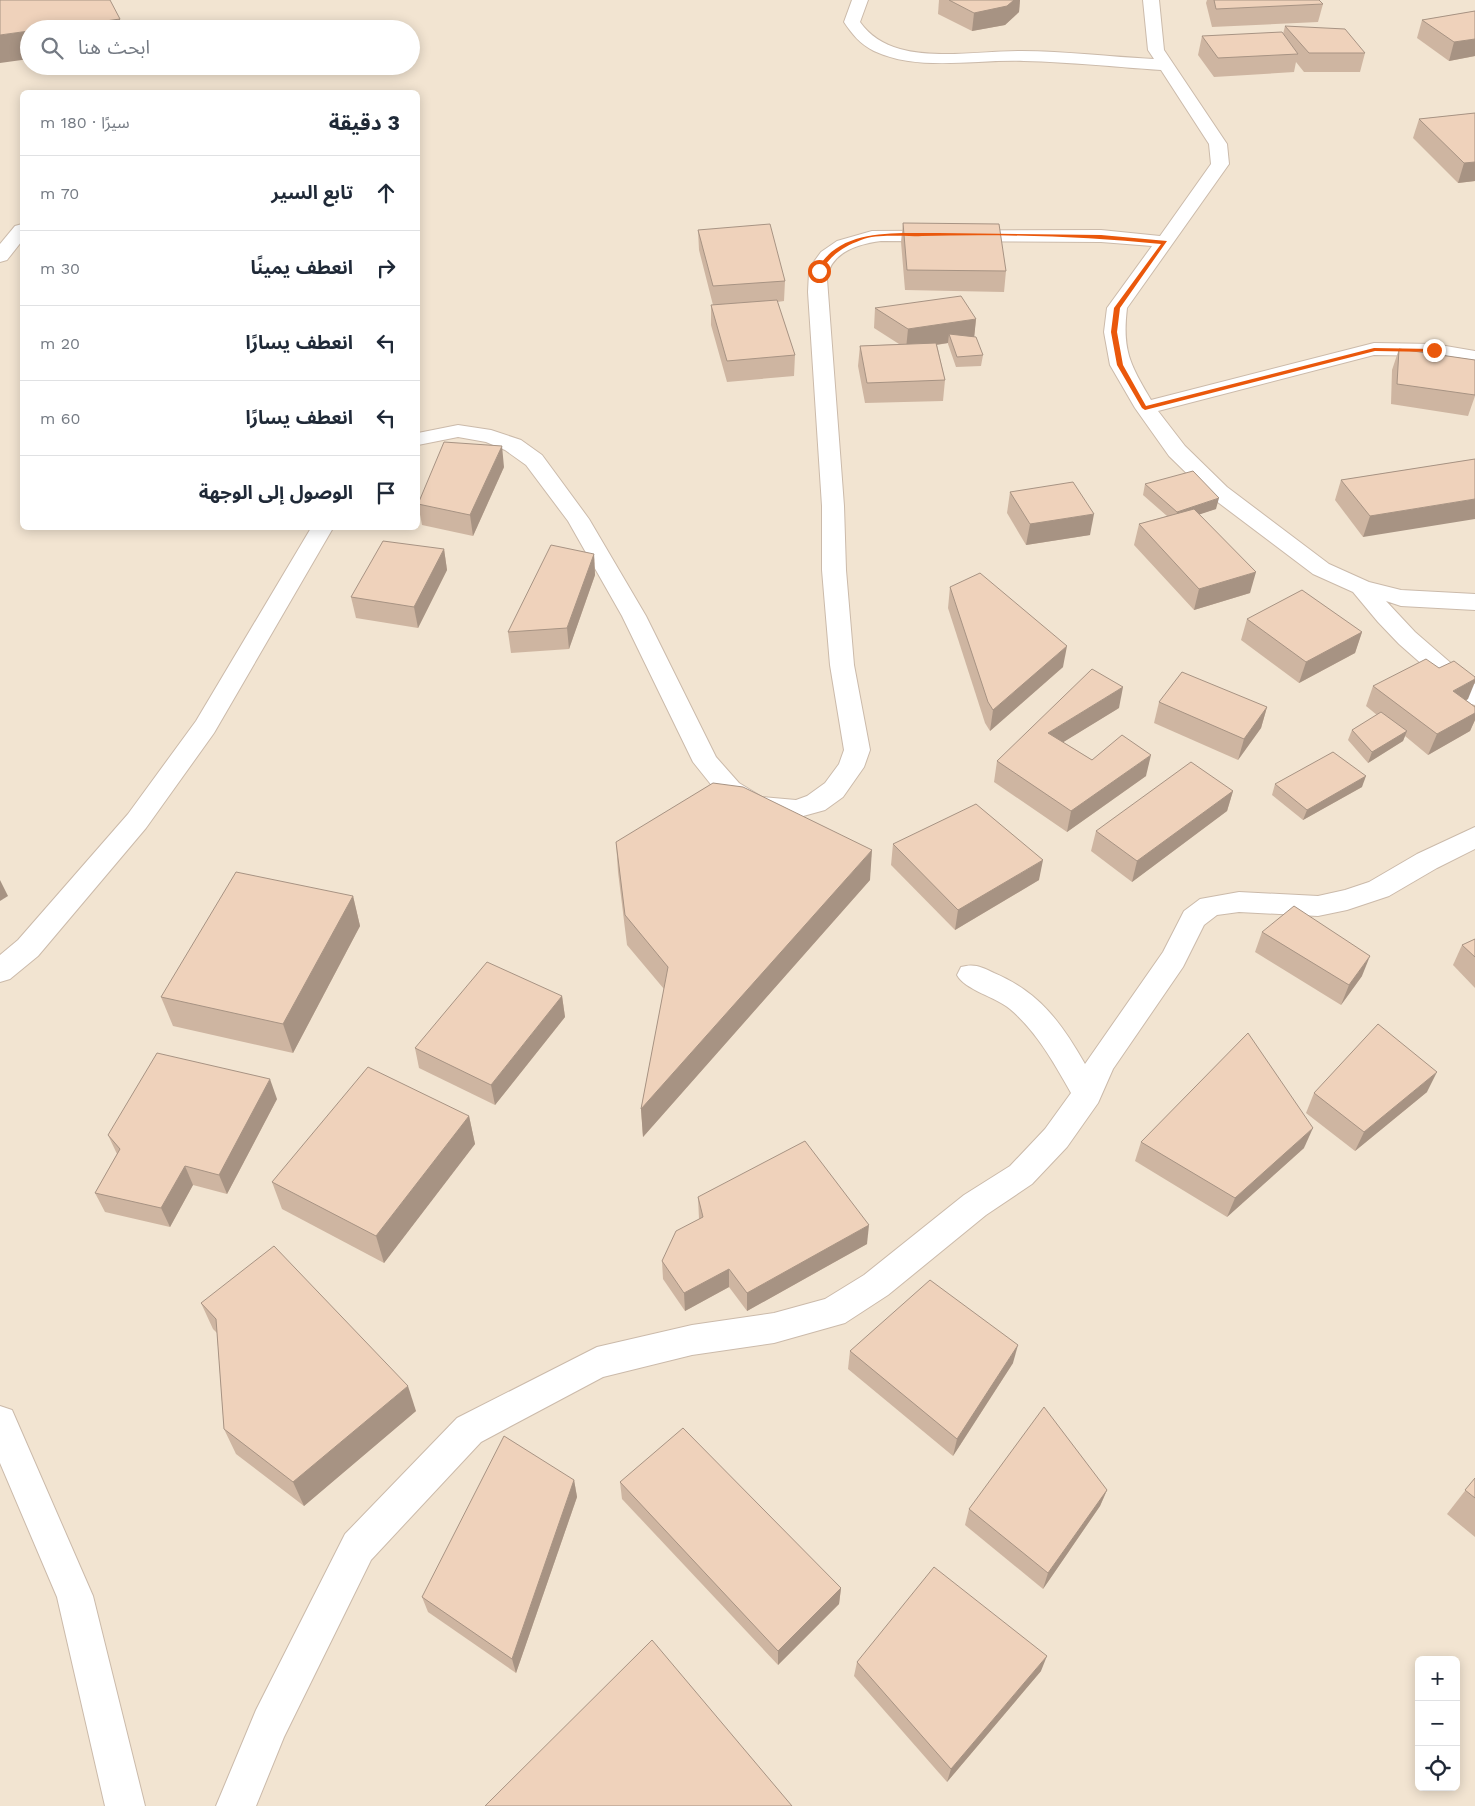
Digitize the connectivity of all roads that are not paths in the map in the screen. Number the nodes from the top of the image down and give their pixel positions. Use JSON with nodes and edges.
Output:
{"nodes":[{"id":1,"x":860,"y":0,"type":"edge"},
{"id":2,"x":1151,"y":0,"type":"edge"},
{"id":3,"x":1165,"y":65,"type":"junction"},
{"id":4,"x":20,"y":232,"type":"edge"},
{"id":5,"x":1165,"y":242,"type":"junction"},
{"id":6,"x":0,"y":256,"type":"edge"},
{"id":7,"x":1475,"y":357,"type":"edge"},
{"id":8,"x":1145,"y":408,"type":"junction"},
{"id":9,"x":420,"y":439,"type":"edge"},
{"id":10,"x":321,"y":530,"type":"edge"},
{"id":11,"x":1361,"y":587,"type":"junction"},
{"id":12,"x":1475,"y":602,"type":"edge"},
{"id":13,"x":1475,"y":697,"type":"edge"},
{"id":14,"x":1475,"y":837,"type":"edge"},
{"id":15,"x":0,"y":972,"type":"edge"},
{"id":16,"x":971,"y":975,"type":"dead end"},
{"id":17,"x":1087,"y":1094,"type":"junction"},
{"id":18,"x":0,"y":1422,"type":"edge"},
{"id":19,"x":125,"y":1806,"type":"edge"},
{"id":20,"x":236,"y":1806,"type":"edge"}],
"edges":[{"from":1,"to":3,"type":"street"},
{"from":2,"to":3,"type":"street"},
{"from":3,"to":5,"type":"street"},
{"from":4,"to":6,"type":"street"},
{"from":5,"to":8,"type":"street"},
{"from":5,"to":9,"type":"street"},
{"from":7,"to":8,"type":"street"},
{"from":8,"to":11,"type":"street"},
{"from":10,"to":15,"type":"street"},
{"from":11,"to":12,"type":"street"},
{"from":11,"to":13,"type":"street"},
{"from":14,"to":17,"type":"street"},
{"from":16,"to":17,"type":"street"},
{"from":17,"to":20,"type":"street"},
{"from":18,"to":19,"type":"street"}]}
